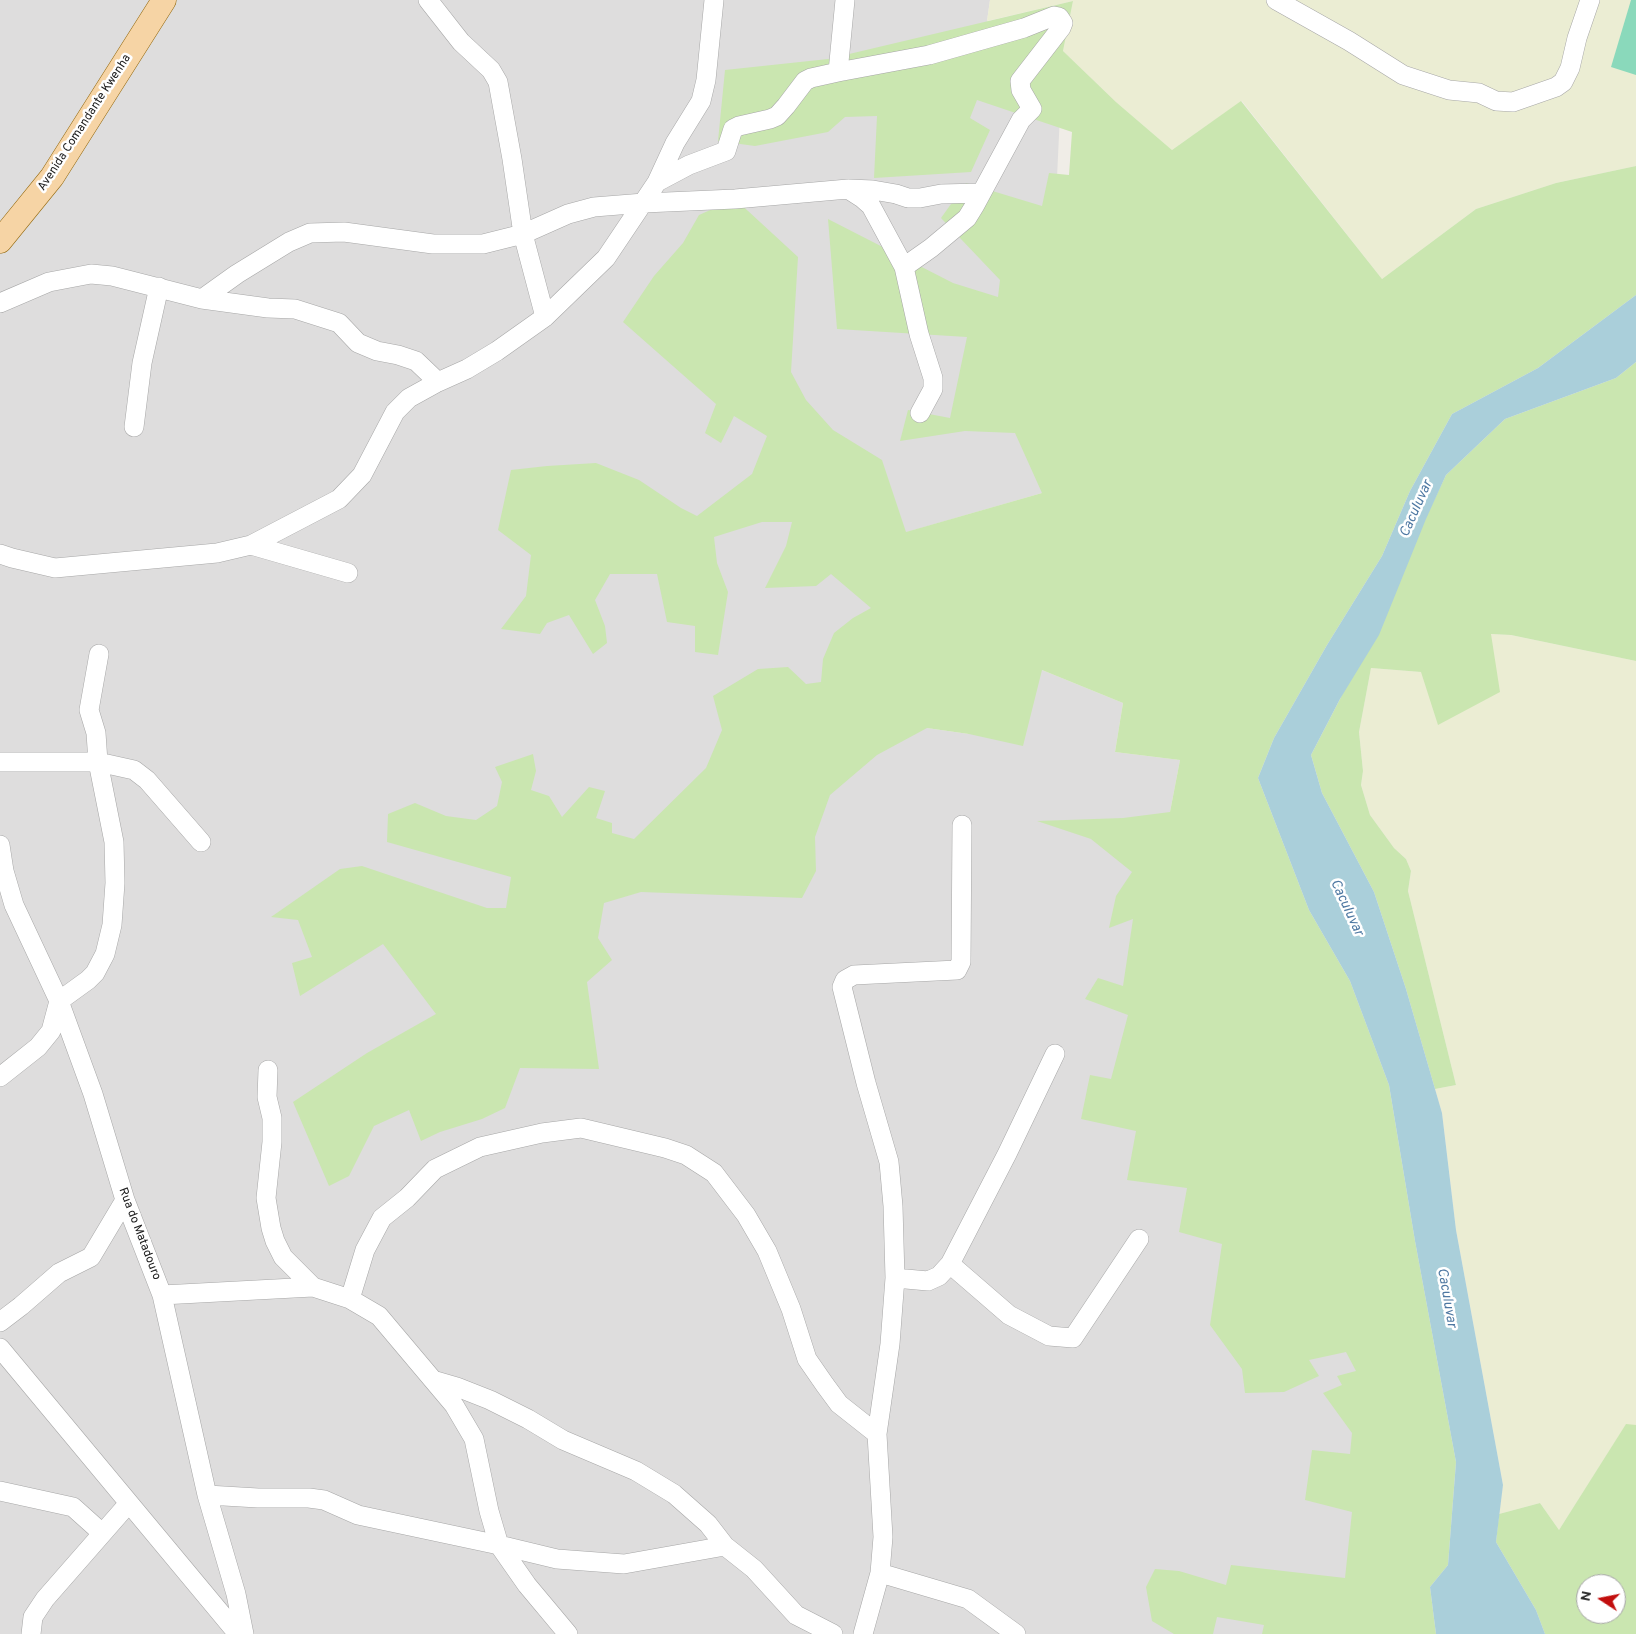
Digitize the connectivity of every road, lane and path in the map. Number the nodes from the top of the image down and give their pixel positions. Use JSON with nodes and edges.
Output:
{"nodes":[{"id":1,"x":164,"y":0,"type":"edge"},
{"id":2,"x":428,"y":0,"type":"edge"},
{"id":3,"x":714,"y":0,"type":"edge"},
{"id":4,"x":845,"y":0,"type":"edge"},
{"id":5,"x":1276,"y":0,"type":"edge"},
{"id":6,"x":1590,"y":0,"type":"edge"},
{"id":7,"x":838,"y":72,"type":"junction"},
{"id":8,"x":657,"y":182,"type":"junction"},
{"id":9,"x":848,"y":189,"type":"junction"},
{"id":10,"x":981,"y":192,"type":"junction"},
{"id":11,"x":644,"y":203,"type":"junction"},
{"id":12,"x":523,"y":234,"type":"junction"},
{"id":13,"x":0,"y":241,"type":"edge"},
{"id":14,"x":904,"y":267,"type":"junction"},
{"id":15,"x":159,"y":287,"type":"junction"},
{"id":16,"x":202,"y":299,"type":"junction"},
{"id":17,"x":0,"y":303,"type":"edge"},
{"id":18,"x":545,"y":317,"type":"junction"},
{"id":19,"x":438,"y":382,"type":"junction"},
{"id":20,"x":920,"y":413,"type":"dead end"},
{"id":21,"x":134,"y":427,"type":"dead end"},
{"id":22,"x":251,"y":545,"type":"junction"},
{"id":23,"x":0,"y":554,"type":"edge"},
{"id":24,"x":348,"y":573,"type":"dead end"},
{"id":25,"x":99,"y":654,"type":"dead end"},
{"id":26,"x":0,"y":762,"type":"edge"},
{"id":27,"x":98,"y":762,"type":"junction"},
{"id":28,"x":962,"y":825,"type":"dead end"},
{"id":29,"x":201,"y":842,"type":"dead end"},
{"id":30,"x":0,"y":845,"type":"edge"},
{"id":31,"x":2,"y":871,"type":"edge"},
{"id":32,"x":59,"y":1001,"type":"junction"},
{"id":33,"x":1054,"y":1054,"type":"dead end"},
{"id":34,"x":268,"y":1070,"type":"dead end"},
{"id":35,"x":0,"y":1077,"type":"edge"},
{"id":36,"x":125,"y":1200,"type":"junction"},
{"id":37,"x":1139,"y":1239,"type":"dead end"},
{"id":38,"x":950,"y":1264,"type":"junction"},
{"id":39,"x":895,"y":1278,"type":"junction"},
{"id":40,"x":313,"y":1286,"type":"junction"},
{"id":41,"x":162,"y":1295,"type":"junction"},
{"id":42,"x":350,"y":1299,"type":"junction"},
{"id":43,"x":0,"y":1322,"type":"edge"},
{"id":44,"x":0,"y":1348,"type":"edge"},
{"id":45,"x":433,"y":1380,"type":"junction"},
{"id":46,"x":878,"y":1434,"type":"junction"},
{"id":47,"x":0,"y":1490,"type":"edge"},
{"id":48,"x":207,"y":1495,"type":"junction"},
{"id":49,"x":129,"y":1503,"type":"junction"},
{"id":50,"x":102,"y":1533,"type":"junction"},
{"id":51,"x":499,"y":1544,"type":"junction"},
{"id":52,"x":725,"y":1546,"type":"junction"},
{"id":53,"x":880,"y":1573,"type":"junction"},
{"id":54,"x":31,"y":1634,"type":"edge"},
{"id":55,"x":238,"y":1634,"type":"edge"},
{"id":56,"x":244,"y":1634,"type":"edge"},
{"id":57,"x":568,"y":1634,"type":"edge"},
{"id":58,"x":833,"y":1634,"type":"edge"},
{"id":59,"x":863,"y":1634,"type":"edge"},
{"id":60,"x":1016,"y":1634,"type":"edge"}],
"edges":[{"from":1,"to":13,"type":"main road","name":"Avenida Comandante Kwenha"},
{"from":2,"to":12,"type":"street"},
{"from":3,"to":8,"type":"street"},
{"from":4,"to":7,"type":"street"},
{"from":5,"to":6,"type":"street"},
{"from":7,"to":8,"type":"street"},
{"from":7,"to":10,"type":"street"},
{"from":8,"to":11,"type":"street"},
{"from":9,"to":10,"type":"street"},
{"from":9,"to":11,"type":"street"},
{"from":9,"to":14,"type":"street"},
{"from":10,"to":14,"type":"street"},
{"from":11,"to":12,"type":"street"},
{"from":11,"to":18,"type":"street"},
{"from":12,"to":16,"type":"street"},
{"from":12,"to":18,"type":"street"},
{"from":14,"to":20,"type":"street"},
{"from":15,"to":16,"type":"street"},
{"from":15,"to":17,"type":"street"},
{"from":15,"to":21,"type":"street"},
{"from":16,"to":19,"type":"street"},
{"from":18,"to":19,"type":"street"},
{"from":19,"to":22,"type":"street"},
{"from":22,"to":23,"type":"street"},
{"from":22,"to":24,"type":"street"},
{"from":25,"to":27,"type":"street"},
{"from":26,"to":27,"type":"street"},
{"from":27,"to":29,"type":"street"},
{"from":27,"to":32,"type":"street"},
{"from":28,"to":39,"type":"street"},
{"from":30,"to":31,"type":"street","name":"Rua do Matadouro"},
{"from":31,"to":32,"type":"street","name":"Rua do Matadouro"},
{"from":32,"to":35,"type":"street"},
{"from":32,"to":36,"type":"street","name":"Rua do Matadouro"},
{"from":33,"to":38,"type":"street"},
{"from":34,"to":40,"type":"street"},
{"from":36,"to":41,"type":"street","name":"Rua do Matadouro"},
{"from":36,"to":43,"type":"street"},
{"from":37,"to":38,"type":"street"},
{"from":38,"to":39,"type":"street"},
{"from":39,"to":46,"type":"street"},
{"from":40,"to":41,"type":"street"},
{"from":40,"to":42,"type":"street"},
{"from":41,"to":48,"type":"street","name":"Rua do Matadouro"},
{"from":42,"to":45,"type":"street"},
{"from":42,"to":46,"type":"street"},
{"from":44,"to":49,"type":"street"},
{"from":45,"to":51,"type":"street"},
{"from":45,"to":52,"type":"street"},
{"from":46,"to":53,"type":"street"},
{"from":47,"to":50,"type":"street"},
{"from":48,"to":51,"type":"street"},
{"from":48,"to":56,"type":"street","name":"Rua do Matadouro"},
{"from":49,"to":50,"type":"street"},
{"from":49,"to":55,"type":"street"},
{"from":50,"to":54,"type":"street"},
{"from":51,"to":52,"type":"street"},
{"from":51,"to":57,"type":"street"},
{"from":52,"to":58,"type":"street"},
{"from":53,"to":59,"type":"street"},
{"from":53,"to":60,"type":"street"}]}
